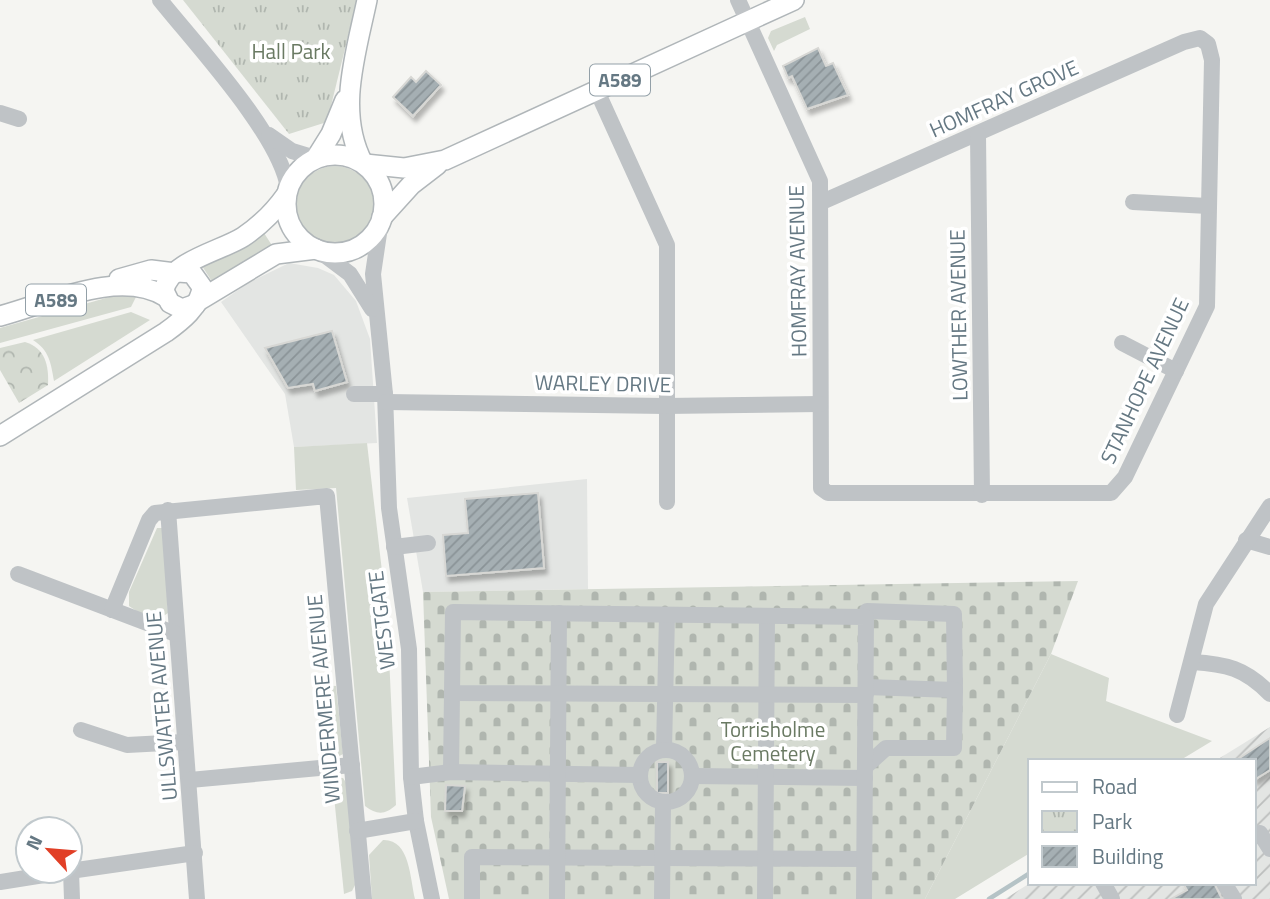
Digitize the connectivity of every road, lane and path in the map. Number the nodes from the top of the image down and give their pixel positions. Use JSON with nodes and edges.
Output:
{"nodes":[{"id":1,"x":160,"y":0,"type":"edge"},
{"id":2,"x":367,"y":0,"type":"edge"},
{"id":3,"x":738,"y":0,"type":"edge"},
{"id":4,"x":794,"y":0,"type":"edge"},
{"id":5,"x":747,"y":22,"type":"junction"},
{"id":6,"x":1204,"y":40,"type":"joint"},
{"id":7,"x":351,"y":79,"type":"junction"},
{"id":8,"x":597,"y":91,"type":"junction"},
{"id":9,"x":0,"y":113,"type":"edge"},
{"id":10,"x":19,"y":120,"type":"dead end"},
{"id":11,"x":261,"y":129,"type":"junction"},
{"id":12,"x":978,"y":135,"type":"junction"},
{"id":13,"x":316,"y":158,"type":"junction"},
{"id":14,"x":445,"y":160,"type":"junction"},
{"id":15,"x":364,"y":164,"type":"junction"},
{"id":16,"x":287,"y":191,"type":"junction"},
{"id":17,"x":822,"y":202,"type":"junction"},
{"id":18,"x":1133,"y":202,"type":"dead end"},
{"id":19,"x":1208,"y":206,"type":"junction"},
{"id":20,"x":382,"y":219,"type":"junction"},
{"id":21,"x":317,"y":250,"type":"junction"},
{"id":22,"x":177,"y":272,"type":"junction"},
{"id":23,"x":113,"y":285,"type":"junction"},
{"id":24,"x":166,"y":298,"type":"junction"},
{"id":25,"x":197,"y":303,"type":"junction"},
{"id":26,"x":0,"y":316,"type":"edge"},
{"id":27,"x":380,"y":335,"type":"junction"},
{"id":28,"x":1122,"y":343,"type":"dead end"},
{"id":29,"x":136,"y":348,"type":"junction"},
{"id":30,"x":1176,"y":371,"type":"junction"},
{"id":31,"x":354,"y":394,"type":"dead end"},
{"id":32,"x":386,"y":398,"type":"junction"},
{"id":33,"x":820,"y":404,"type":"junction"},
{"id":34,"x":665,"y":406,"type":"junction"},
{"id":35,"x":0,"y":436,"type":"edge"},
{"id":36,"x":823,"y":492,"type":"joint"},
{"id":37,"x":982,"y":495,"type":"junction"},
{"id":38,"x":667,"y":502,"type":"dead end"},
{"id":39,"x":1270,"y":506,"type":"edge"},
{"id":40,"x":168,"y":510,"type":"junction"},
{"id":41,"x":1247,"y":540,"type":"junction"},
{"id":42,"x":428,"y":543,"type":"dead end"},
{"id":43,"x":394,"y":547,"type":"junction"},
{"id":44,"x":1270,"y":547,"type":"edge"},
{"id":45,"x":18,"y":574,"type":"dead end"},
{"id":46,"x":112,"y":610,"type":"junction"},
{"id":47,"x":559,"y":613,"type":"junction"},
{"id":48,"x":667,"y":615,"type":"junction"},
{"id":49,"x":767,"y":616,"type":"junction"},
{"id":50,"x":866,"y":617,"type":"junction"},
{"id":51,"x":176,"y":634,"type":"junction"},
{"id":52,"x":1192,"y":662,"type":"junction"},
{"id":53,"x":955,"y":690,"type":"junction"},
{"id":54,"x":866,"y":691,"type":"junction"},
{"id":55,"x":452,"y":693,"type":"junction"},
{"id":56,"x":559,"y":693,"type":"junction"},
{"id":57,"x":665,"y":694,"type":"junction"},
{"id":58,"x":1270,"y":694,"type":"edge"},
{"id":59,"x":766,"y":695,"type":"junction"},
{"id":60,"x":1177,"y":715,"type":"dead end"},
{"id":61,"x":81,"y":730,"type":"dead end"},
{"id":62,"x":184,"y":742,"type":"junction"},
{"id":63,"x":664,"y":750,"type":"junction"},
{"id":64,"x":352,"y":765,"type":"junction"},
{"id":65,"x":452,"y":772,"type":"junction"},
{"id":66,"x":865,"y":772,"type":"junction"},
{"id":67,"x":558,"y":774,"type":"junction"},
{"id":68,"x":639,"y":775,"type":"junction"},
{"id":69,"x":692,"y":776,"type":"junction"},
{"id":70,"x":411,"y":777,"type":"junction"},
{"id":71,"x":766,"y":777,"type":"junction"},
{"id":72,"x":190,"y":780,"type":"junction"},
{"id":73,"x":663,"y":802,"type":"junction"},
{"id":74,"x":416,"y":821,"type":"junction"},
{"id":75,"x":357,"y":831,"type":"junction"},
{"id":76,"x":1260,"y":833,"type":"dead end"},
{"id":77,"x":1270,"y":849,"type":"edge"},
{"id":78,"x":195,"y":853,"type":"junction"},
{"id":79,"x":557,"y":858,"type":"junction"},
{"id":80,"x":662,"y":858,"type":"junction"},
{"id":81,"x":765,"y":858,"type":"junction"},
{"id":82,"x":864,"y":859,"type":"junction"},
{"id":83,"x":84,"y":869,"type":"edge"},
{"id":84,"x":197,"y":899,"type":"edge"},
{"id":85,"x":363,"y":899,"type":"edge"},
{"id":86,"x":432,"y":899,"type":"edge"},
{"id":87,"x":472,"y":899,"type":"edge"},
{"id":88,"x":557,"y":899,"type":"edge"},
{"id":89,"x":662,"y":899,"type":"edge"},
{"id":90,"x":765,"y":899,"type":"edge"},
{"id":91,"x":864,"y":899,"type":"edge"}],
"edges":[{"from":1,"to":11,"type":"street"},
{"from":2,"to":7,"type":"main road"},
{"from":3,"to":5,"type":"street","name":"HOMFRAY AVENUE"},
{"from":4,"to":5,"type":"main road","number":"A589"},
{"from":5,"to":8,"type":"main road","number":"A589"},
{"from":5,"to":17,"type":"street","name":"HOMFRAY AVENUE"},
{"from":6,"to":12,"type":"street","name":"HOMFRAY GROVE"},
{"from":6,"to":19,"type":"street","name":"STANHOPE AVENUE"},
{"from":7,"to":13,"type":"main road"},
{"from":7,"to":15,"type":"main road"},
{"from":8,"to":14,"type":"main road","number":"A589"},
{"from":8,"to":34,"type":"street"},
{"from":9,"to":10,"type":"street"},
{"from":11,"to":13,"type":"street"},
{"from":11,"to":16,"type":"street"},
{"from":12,"to":17,"type":"street","name":"HOMFRAY GROVE"},
{"from":12,"to":37,"type":"street","name":"LOWTHER AVENUE"},
{"from":13,"to":15,"type":"main road","number":"A589"},
{"from":13,"to":16,"type":"main road"},
{"from":14,"to":15,"type":"main road","number":"A589"},
{"from":14,"to":20,"type":"main road","number":"A589"},
{"from":15,"to":20,"type":"main road"},
{"from":16,"to":21,"type":"main road"},
{"from":16,"to":22,"type":"main road"},
{"from":17,"to":33,"type":"street","name":"HOMFRAY AVENUE"},
{"from":18,"to":19,"type":"street"},
{"from":19,"to":30,"type":"street","name":"STANHOPE AVENUE"},
{"from":20,"to":21,"type":"main road","number":"A589"},
{"from":20,"to":27,"type":"street","name":"WESTGATE"},
{"from":21,"to":25,"type":"main road","number":"A589"},
{"from":21,"to":27,"type":"street","name":"WESTGATE"},
{"from":22,"to":23,"type":"main road","number":"A589"},
{"from":22,"to":24,"type":"main road"},
{"from":22,"to":25,"type":"main road"},
{"from":23,"to":24,"type":"main road","number":"A589"},
{"from":23,"to":26,"type":"main road","number":"A589"},
{"from":24,"to":25,"type":"main road","number":"A589"},
{"from":24,"to":29,"type":"main road"},
{"from":25,"to":29,"type":"main road"},
{"from":27,"to":32,"type":"street","name":"WESTGATE"},
{"from":28,"to":30,"type":"street"},
{"from":29,"to":35,"type":"main road"},
{"from":30,"to":37,"type":"street","name":"STANHOPE AVENUE"},
{"from":31,"to":32,"type":"street","name":"WARLEY DRIVE"},
{"from":32,"to":34,"type":"street","name":"WARLEY DRIVE"},
{"from":32,"to":43,"type":"street","name":"WESTGATE"},
{"from":33,"to":34,"type":"street","name":"WARLEY DRIVE"},
{"from":33,"to":36,"type":"street","name":"HOMFRAY AVENUE"},
{"from":34,"to":38,"type":"street"},
{"from":36,"to":37,"type":"street","name":"STANHOPE AVENUE"},
{"from":39,"to":41,"type":"street"},
{"from":40,"to":46,"type":"street"},
{"from":40,"to":51,"type":"street","name":"ULLSWATER AVENUE"},
{"from":40,"to":64,"type":"street","name":"WINDERMERE AVENUE"},
{"from":41,"to":44,"type":"street"},
{"from":41,"to":52,"type":"street"},
{"from":42,"to":43,"type":"street"},
{"from":43,"to":70,"type":"street","name":"WESTGATE"},
{"from":45,"to":46,"type":"street"},
{"from":46,"to":51,"type":"street"},
{"from":47,"to":48,"type":"street"},
{"from":47,"to":55,"type":"street"},
{"from":47,"to":56,"type":"street"},
{"from":48,"to":49,"type":"street"},
{"from":48,"to":57,"type":"street"},
{"from":49,"to":50,"type":"street"},
{"from":49,"to":59,"type":"street"},
{"from":50,"to":53,"type":"street"},
{"from":50,"to":54,"type":"street"},
{"from":51,"to":62,"type":"street","name":"ULLSWATER AVENUE"},
{"from":52,"to":58,"type":"street"},
{"from":52,"to":60,"type":"street"},
{"from":53,"to":54,"type":"street"},
{"from":53,"to":66,"type":"street"},
{"from":54,"to":59,"type":"street"},
{"from":54,"to":66,"type":"street"},
{"from":55,"to":56,"type":"street"},
{"from":55,"to":65,"type":"street"},
{"from":56,"to":57,"type":"street"},
{"from":56,"to":67,"type":"street"},
{"from":57,"to":59,"type":"street"},
{"from":57,"to":63,"type":"street"},
{"from":59,"to":71,"type":"street"},
{"from":61,"to":62,"type":"street"},
{"from":62,"to":72,"type":"street","name":"ULLSWATER AVENUE"},
{"from":63,"to":68,"type":"street"},
{"from":63,"to":69,"type":"street"},
{"from":64,"to":72,"type":"street"},
{"from":64,"to":75,"type":"street","name":"WINDERMERE AVENUE"},
{"from":65,"to":67,"type":"street"},
{"from":65,"to":70,"type":"street"},
{"from":66,"to":71,"type":"street"},
{"from":66,"to":82,"type":"street"},
{"from":67,"to":68,"type":"street"},
{"from":67,"to":79,"type":"street"},
{"from":68,"to":73,"type":"street"},
{"from":69,"to":71,"type":"street"},
{"from":69,"to":73,"type":"street"},
{"from":70,"to":74,"type":"street","name":"WESTGATE"},
{"from":71,"to":81,"type":"street"},
{"from":72,"to":78,"type":"street","name":"ULLSWATER AVENUE"},
{"from":73,"to":80,"type":"street"},
{"from":74,"to":75,"type":"street"},
{"from":74,"to":86,"type":"street","name":"WESTGATE"},
{"from":75,"to":85,"type":"street","name":"WINDERMERE AVENUE"},
{"from":76,"to":77,"type":"street"},
{"from":78,"to":83,"type":"street"},
{"from":78,"to":84,"type":"street","name":"ULLSWATER AVENUE"},
{"from":79,"to":80,"type":"street"},
{"from":79,"to":87,"type":"street"},
{"from":79,"to":88,"type":"street"},
{"from":80,"to":81,"type":"street"},
{"from":80,"to":89,"type":"street"},
{"from":81,"to":82,"type":"street"},
{"from":81,"to":90,"type":"street"},
{"from":82,"to":91,"type":"street"}]}
